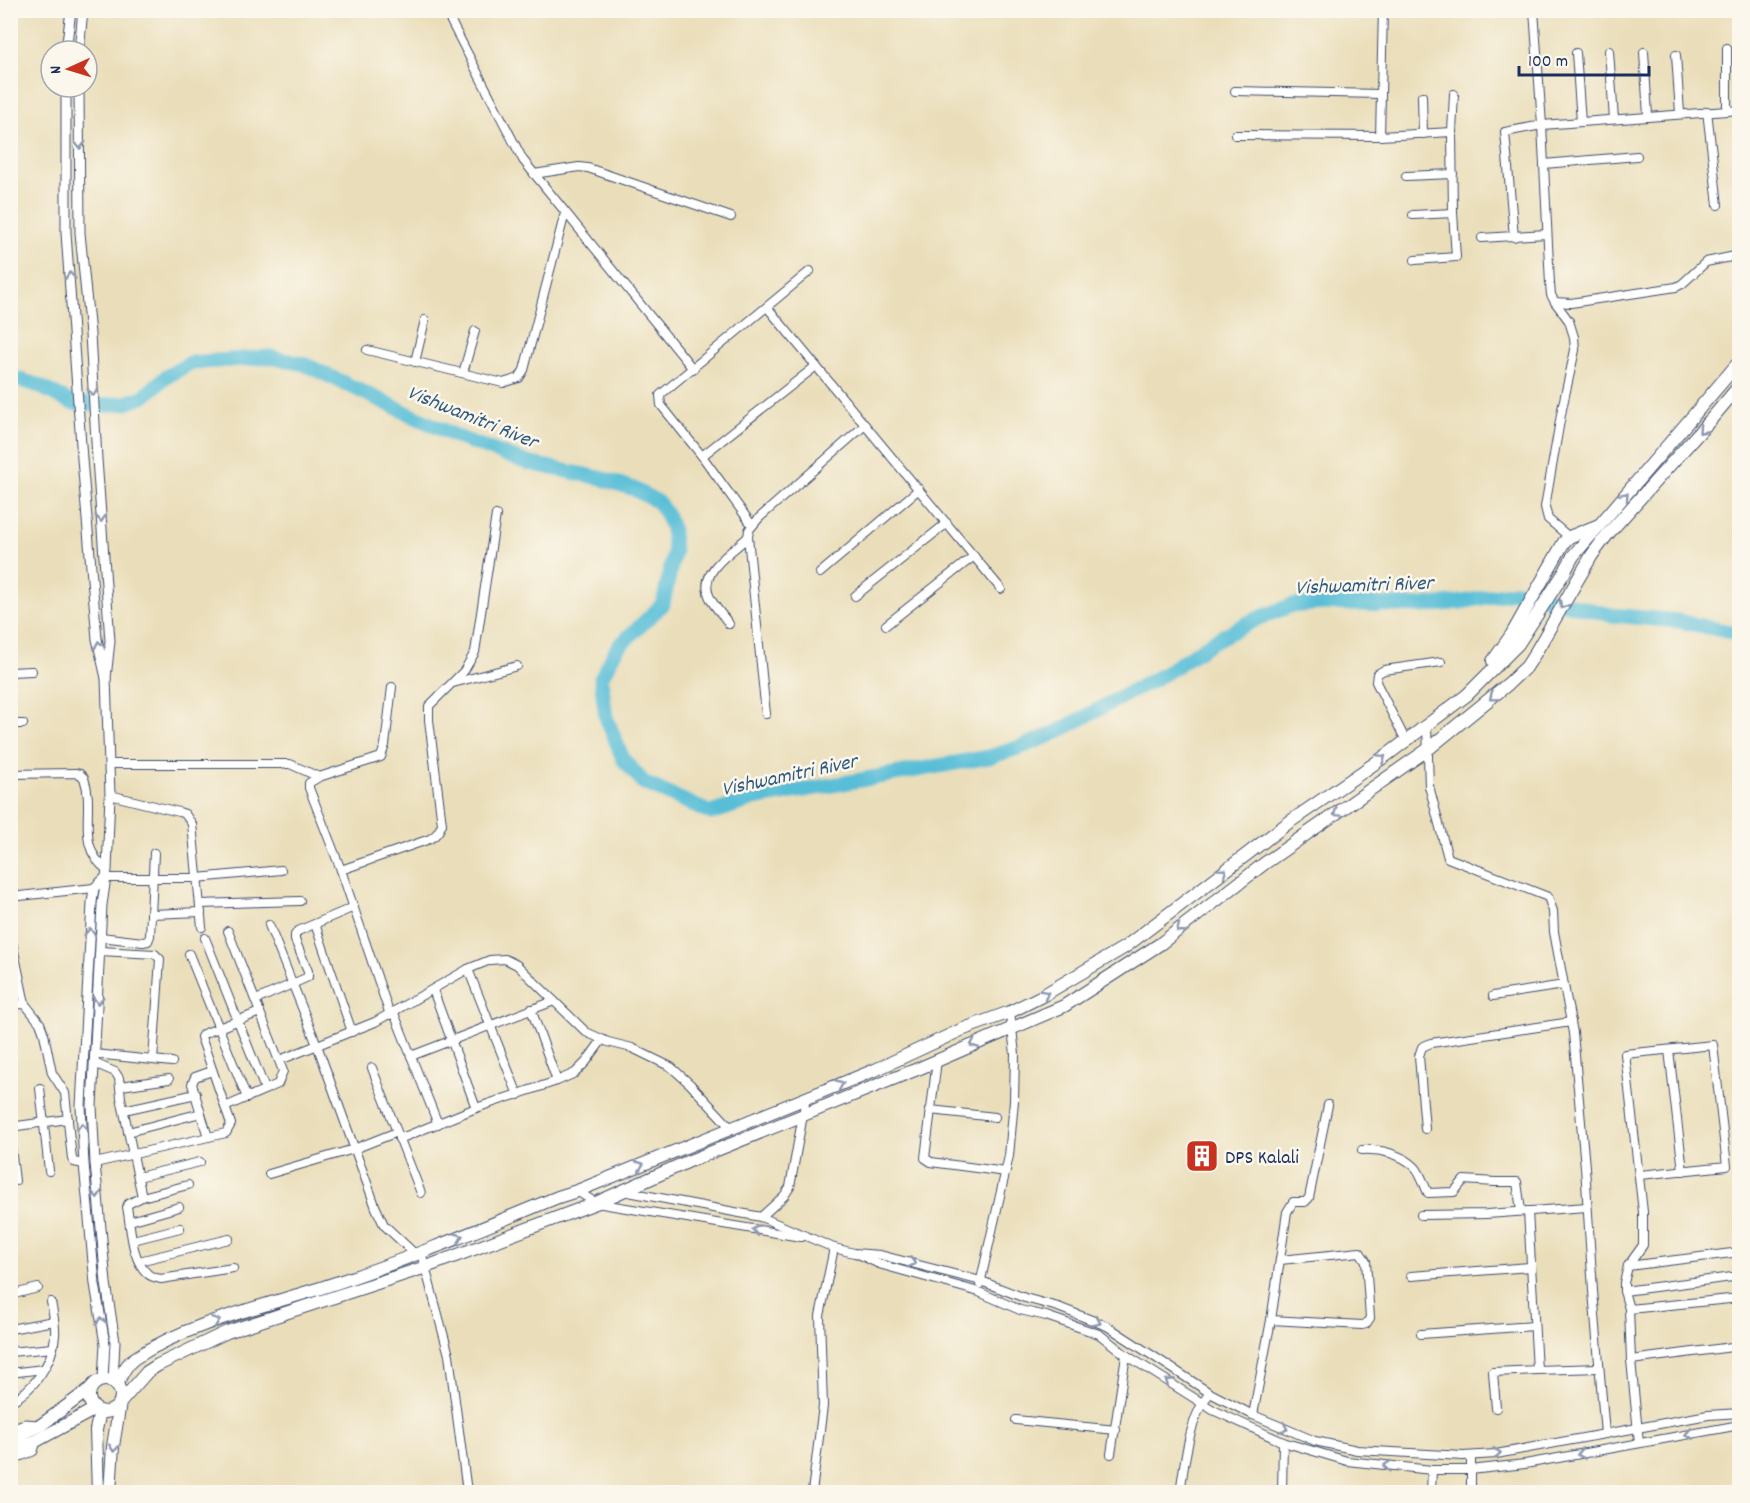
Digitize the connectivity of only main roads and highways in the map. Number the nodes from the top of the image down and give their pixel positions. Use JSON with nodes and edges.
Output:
{"nodes":[{"id":1,"x":1740,"y":361,"type":"edge"},
{"id":2,"x":1740,"y":385,"type":"edge"},
{"id":3,"x":1600,"y":524,"type":"junction"},
{"id":4,"x":1515,"y":639,"type":"junction"},
{"id":5,"x":111,"y":1381,"type":"junction"},
{"id":6,"x":90,"y":1389,"type":"junction"},
{"id":7,"x":120,"y":1403,"type":"junction"},
{"id":8,"x":97,"y":1410,"type":"junction"},
{"id":9,"x":13,"y":1441,"type":"edge"},
{"id":10,"x":98,"y":1492,"type":"edge"},
{"id":11,"x":110,"y":1492,"type":"edge"}],
"edges":[{"from":3,"to":1,"type":"main road","one_way":true},
{"from":2,"to":7,"type":"main road","one_way":true},
{"from":3,"to":4,"type":"main road"},
{"from":3,"to":4,"type":"main road"},
{"from":5,"to":4,"type":"main road","one_way":true},
{"from":5,"to":6,"type":"main road"},
{"from":5,"to":7,"type":"main road"},
{"from":6,"to":8,"type":"main road"},
{"from":6,"to":9,"type":"main road"},
{"from":7,"to":8,"type":"main road"},
{"from":7,"to":11,"type":"main road","one_way":true},
{"from":8,"to":9,"type":"main road"},
{"from":8,"to":10,"type":"main road"}]}
